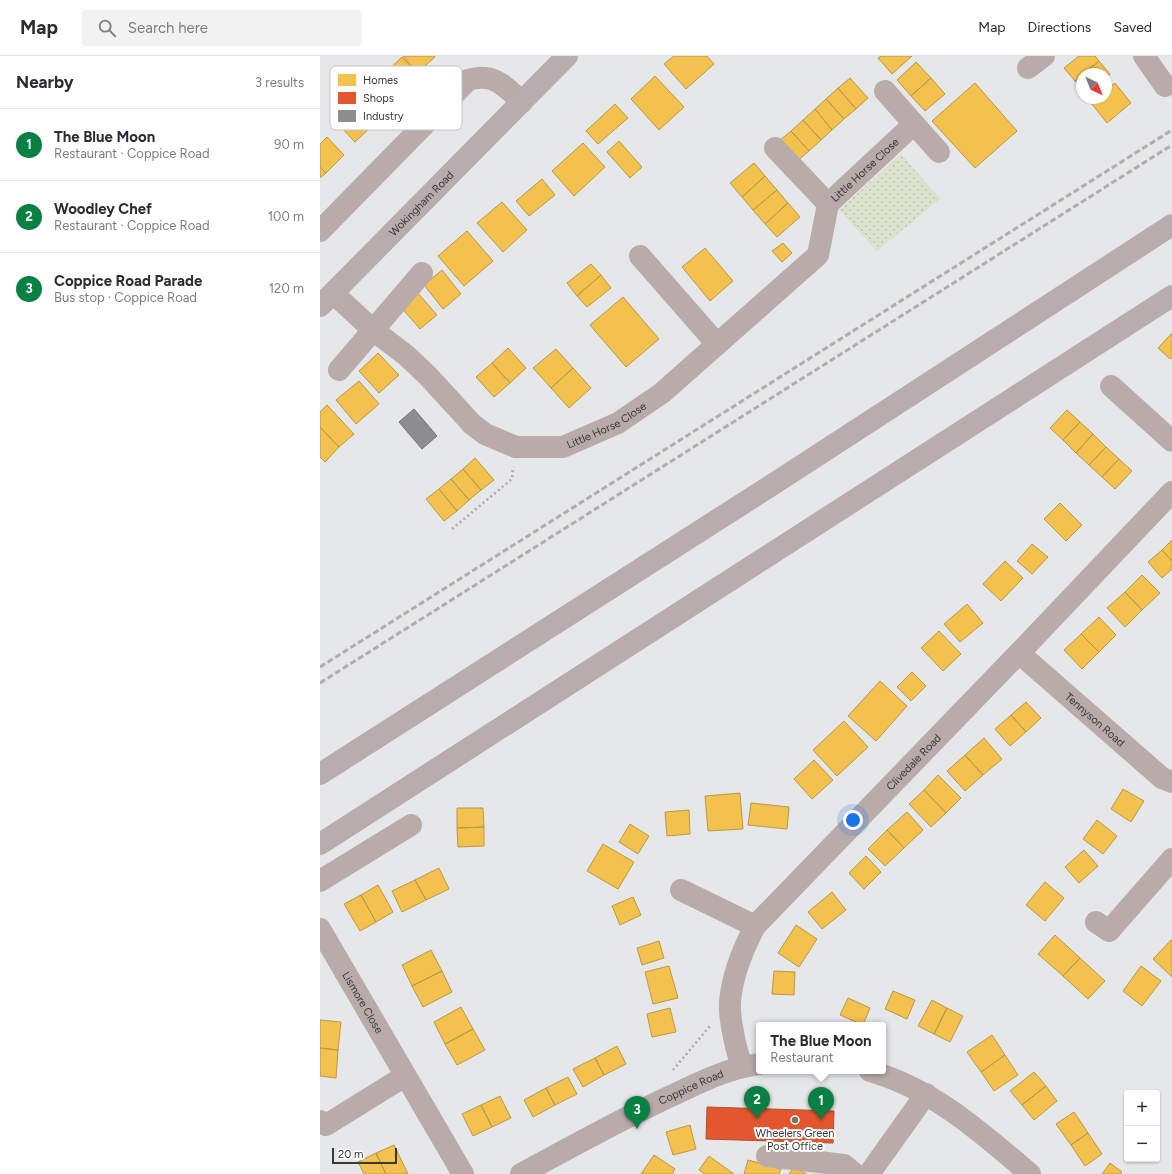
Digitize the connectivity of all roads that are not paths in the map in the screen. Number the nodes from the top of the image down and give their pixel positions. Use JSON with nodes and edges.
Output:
{"nodes":[{"id":1,"x":567,"y":56,"type":"edge"},
{"id":2,"x":1144,"y":56,"type":"edge"},
{"id":3,"x":462,"y":86,"type":"edge"},
{"id":4,"x":1165,"y":86,"type":"dead end"},
{"id":5,"x":885,"y":91,"type":"dead end"},
{"id":6,"x":522,"y":102,"type":"junction"},
{"id":7,"x":914,"y":124,"type":"junction"},
{"id":8,"x":419,"y":130,"type":"edge"},
{"id":9,"x":774,"y":148,"type":"dead end"},
{"id":10,"x":939,"y":152,"type":"dead end"},
{"id":11,"x":828,"y":204,"type":"junction"},
{"id":12,"x":1172,"y":225,"type":"edge"},
{"id":13,"x":320,"y":230,"type":"edge"},
{"id":14,"x":640,"y":256,"type":"dead end"},
{"id":15,"x":422,"y":273,"type":"dead end"},
{"id":16,"x":1172,"y":296,"type":"edge"},
{"id":17,"x":326,"y":300,"type":"edge"},
{"id":18,"x":373,"y":330,"type":"junction"},
{"id":19,"x":717,"y":344,"type":"junction"},
{"id":20,"x":339,"y":370,"type":"dead end"},
{"id":21,"x":1111,"y":386,"type":"dead end"},
{"id":22,"x":1172,"y":441,"type":"edge"},
{"id":23,"x":1172,"y":492,"type":"edge"},
{"id":24,"x":1019,"y":653,"type":"junction"},
{"id":25,"x":320,"y":774,"type":"edge"},
{"id":26,"x":1172,"y":782,"type":"edge"},
{"id":27,"x":411,"y":825,"type":"dead end"},
{"id":28,"x":320,"y":844,"type":"edge"},
{"id":29,"x":1172,"y":859,"type":"edge"},
{"id":30,"x":320,"y":881,"type":"edge"},
{"id":31,"x":681,"y":890,"type":"dead end"},
{"id":32,"x":755,"y":926,"type":"junction"},
{"id":33,"x":320,"y":929,"type":"edge"},
{"id":34,"x":1110,"y":932,"type":"dead end"},
{"id":35,"x":750,"y":1065,"type":"edge"},
{"id":36,"x":879,"y":1074,"type":"edge"},
{"id":37,"x":405,"y":1076,"type":"junction"},
{"id":38,"x":926,"y":1094,"type":"junction"},
{"id":39,"x":320,"y":1121,"type":"edge"},
{"id":40,"x":767,"y":1156,"type":"dead end"},
{"id":41,"x":464,"y":1174,"type":"edge"},
{"id":42,"x":520,"y":1174,"type":"edge"},
{"id":43,"x":855,"y":1174,"type":"edge"},
{"id":44,"x":869,"y":1174,"type":"edge"},
{"id":45,"x":1030,"y":1174,"type":"edge"}],
"edges":[{"from":1,"to":6,"type":"main road","name":"Wokingham Road"},
{"from":2,"to":4,"type":"street"},
{"from":3,"to":6,"type":"street"},
{"from":5,"to":7,"type":"street"},
{"from":6,"to":17,"type":"main road","name":"Wokingham Road"},
{"from":7,"to":10,"type":"street"},
{"from":7,"to":11,"type":"street","name":"Little Horse Close"},
{"from":8,"to":13,"type":"street"},
{"from":9,"to":11,"type":"street"},
{"from":11,"to":19,"type":"street","name":"Little Horse Close"},
{"from":12,"to":25,"type":"main road"},
{"from":14,"to":19,"type":"street"},
{"from":15,"to":18,"type":"street"},
{"from":16,"to":28,"type":"main road"},
{"from":17,"to":18,"type":"street","name":"Little Horse Close"},
{"from":18,"to":19,"type":"street","name":"Little Horse Close"},
{"from":18,"to":20,"type":"street"},
{"from":21,"to":22,"type":"street"},
{"from":23,"to":24,"type":"street","name":"Clivedale Road"},
{"from":24,"to":26,"type":"street","name":"Tennyson Road"},
{"from":24,"to":32,"type":"street","name":"Clivedale Road"},
{"from":27,"to":30,"type":"street"},
{"from":29,"to":34,"type":"street"},
{"from":31,"to":32,"type":"street"},
{"from":32,"to":35,"type":"street","name":"Clivedale Road"},
{"from":33,"to":37,"type":"street","name":"Lismore Close"},
{"from":35,"to":42,"type":"street","name":"Coppice Road"},
{"from":36,"to":38,"type":"street"},
{"from":37,"to":39,"type":"street"},
{"from":37,"to":41,"type":"street","name":"Lismore Close"},
{"from":38,"to":44,"type":"street"},
{"from":38,"to":45,"type":"street"},
{"from":40,"to":43,"type":"street"}]}
